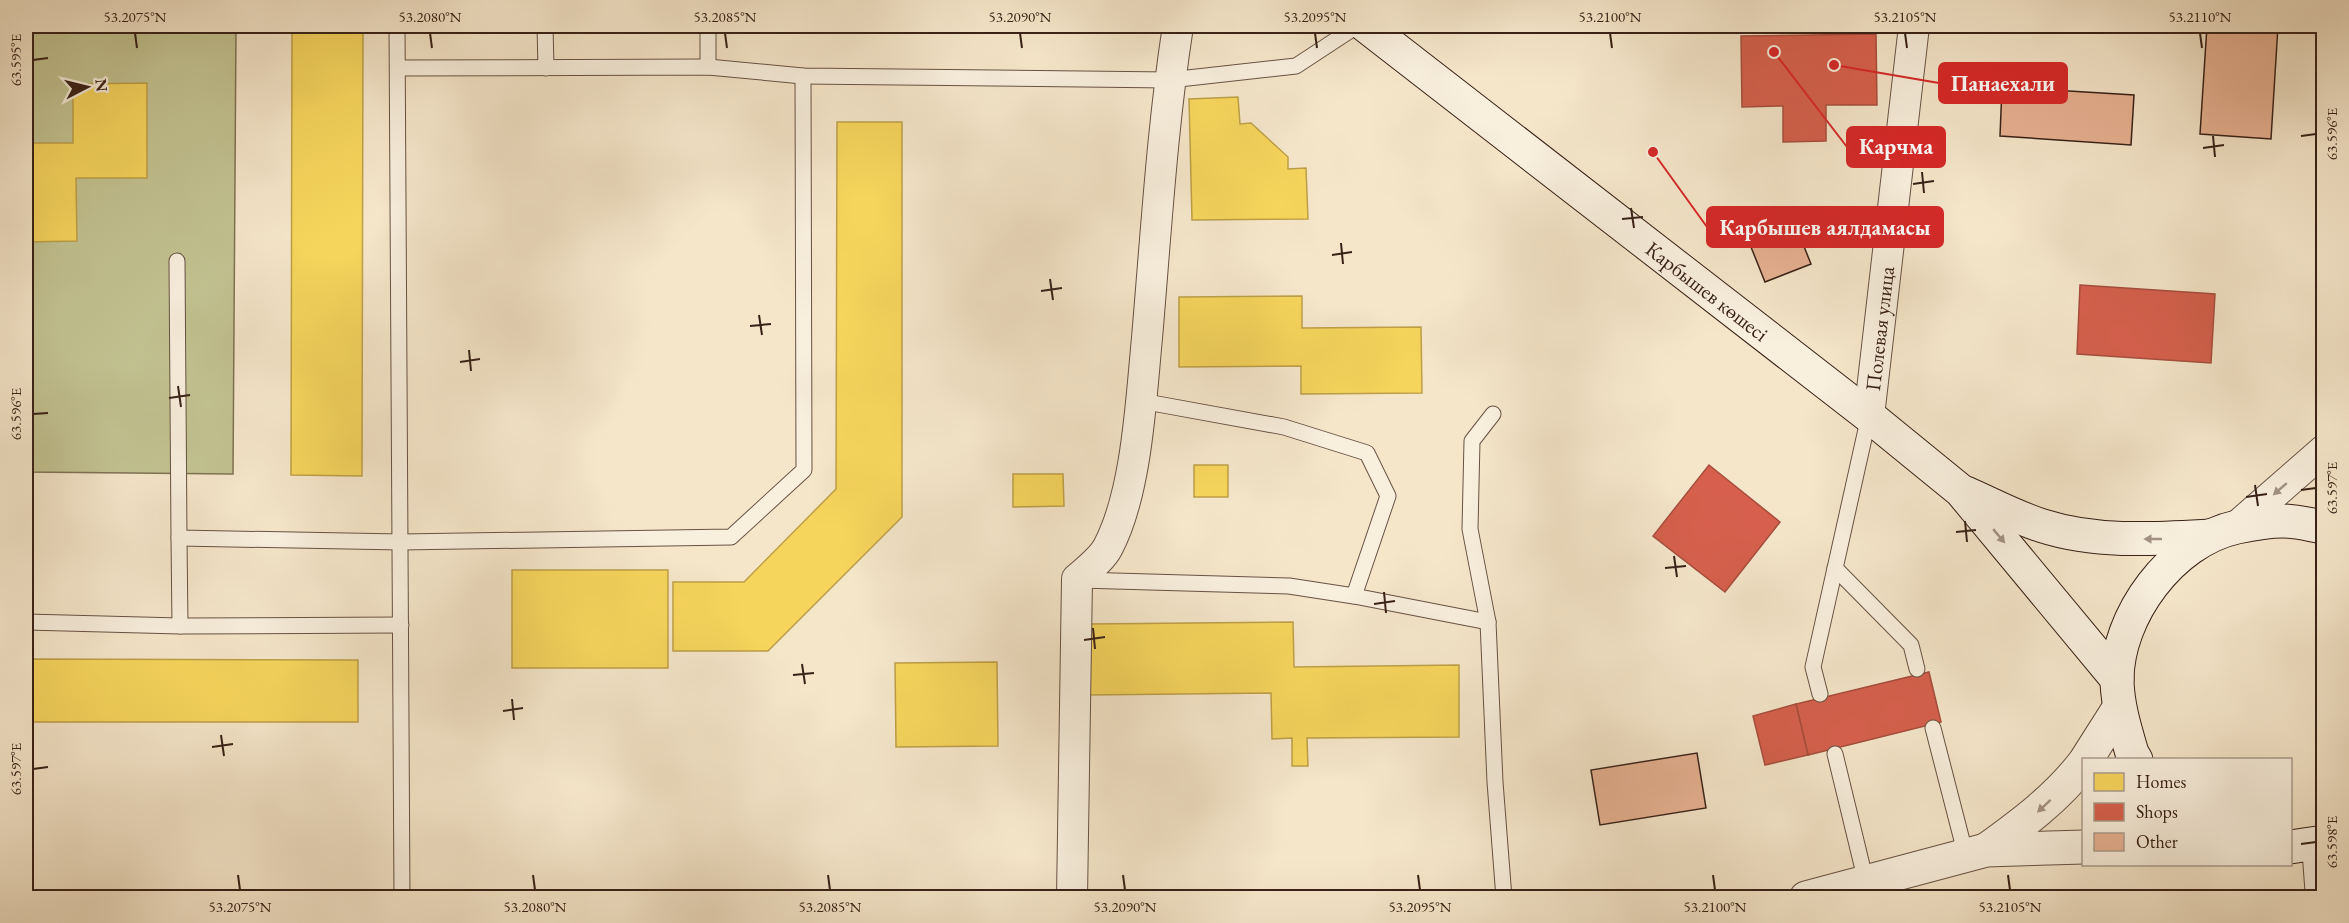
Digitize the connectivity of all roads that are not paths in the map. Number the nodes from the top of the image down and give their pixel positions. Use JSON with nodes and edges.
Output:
{"nodes":[{"id":1,"x":397,"y":26,"type":"edge"},
{"id":2,"x":545,"y":26,"type":"edge"},
{"id":3,"x":708,"y":26,"type":"edge"},
{"id":4,"x":1178,"y":26,"type":"edge"},
{"id":5,"x":1357,"y":26,"type":"edge"},
{"id":6,"x":1366,"y":26,"type":"edge"},
{"id":7,"x":1914,"y":26,"type":"edge"},
{"id":8,"x":708,"y":67,"type":"junction"},
{"id":9,"x":398,"y":68,"type":"junction"},
{"id":10,"x":546,"y":68,"type":"junction"},
{"id":11,"x":803,"y":76,"type":"junction"},
{"id":12,"x":1170,"y":80,"type":"junction"},
{"id":13,"x":177,"y":261,"type":"dead end"},
{"id":14,"x":1141,"y":401,"type":"junction"},
{"id":15,"x":1493,"y":414,"type":"dead end"},
{"id":16,"x":1869,"y":416,"type":"junction"},
{"id":17,"x":2324,"y":450,"type":"edge"},
{"id":18,"x":1961,"y":491,"type":"junction"},
{"id":19,"x":2324,"y":527,"type":"edge"},
{"id":20,"x":2224,"y":531,"type":"junction"},
{"id":21,"x":178,"y":538,"type":"junction"},
{"id":22,"x":401,"y":542,"type":"junction"},
{"id":23,"x":1835,"y":568,"type":"junction"},
{"id":24,"x":1077,"y":579,"type":"junction"},
{"id":25,"x":1354,"y":596,"type":"junction"},
{"id":26,"x":26,"y":622,"type":"edge"},
{"id":27,"x":1488,"y":622,"type":"junction"},
{"id":28,"x":401,"y":625,"type":"junction"},
{"id":29,"x":180,"y":626,"type":"junction"},
{"id":30,"x":1917,"y":669,"type":"dead end"},
{"id":31,"x":1820,"y":694,"type":"dead end"},
{"id":32,"x":2118,"y":694,"type":"junction"},
{"id":33,"x":1933,"y":728,"type":"dead end"},
{"id":34,"x":1835,"y":754,"type":"dead end"},
{"id":35,"x":2086,"y":758,"type":"edge"},
{"id":36,"x":2135,"y":758,"type":"edge"},
{"id":37,"x":2082,"y":766,"type":"edge"},
{"id":38,"x":2310,"y":844,"type":"edge"},
{"id":39,"x":2082,"y":847,"type":"edge"},
{"id":40,"x":1976,"y":853,"type":"junction"},
{"id":41,"x":1868,"y":890,"type":"edge"},
{"id":42,"x":402,"y":897,"type":"edge"},
{"id":43,"x":1072,"y":897,"type":"edge"},
{"id":44,"x":1504,"y":897,"type":"edge"},
{"id":45,"x":1806,"y":897,"type":"edge"},
{"id":46,"x":2321,"y":897,"type":"edge"}],
"edges":[{"from":1,"to":9,"type":"lane"},
{"from":2,"to":10,"type":"lane"},
{"from":3,"to":8,"type":"lane"},
{"from":4,"to":12,"type":"street"},
{"from":5,"to":12,"type":"lane"},
{"from":6,"to":16,"type":"main road","name":"Карбышев көшесі"},
{"from":7,"to":16,"type":"street","name":"Полевая улица"},
{"from":8,"to":10,"type":"lane"},
{"from":8,"to":11,"type":"lane"},
{"from":9,"to":10,"type":"lane"},
{"from":9,"to":22,"type":"lane"},
{"from":11,"to":12,"type":"lane"},
{"from":11,"to":22,"type":"lane"},
{"from":12,"to":14,"type":"street"},
{"from":13,"to":21,"type":"lane"},
{"from":14,"to":24,"type":"street"},
{"from":14,"to":25,"type":"lane"},
{"from":15,"to":27,"type":"lane"},
{"from":16,"to":18,"type":"main road","name":"Карбышев көшесі"},
{"from":16,"to":23,"type":"lane"},
{"from":17,"to":20,"type":"street","one_way":true},
{"from":20,"to":18,"type":"main road","one_way":true},
{"from":18,"to":32,"type":"main road","one_way":true},
{"from":19,"to":20,"type":"main road"},
{"from":20,"to":32,"type":"main road"},
{"from":21,"to":22,"type":"lane"},
{"from":21,"to":29,"type":"lane"},
{"from":22,"to":28,"type":"lane"},
{"from":23,"to":30,"type":"lane"},
{"from":23,"to":31,"type":"lane"},
{"from":24,"to":25,"type":"lane"},
{"from":24,"to":43,"type":"street"},
{"from":25,"to":27,"type":"lane"},
{"from":26,"to":29,"type":"lane"},
{"from":27,"to":44,"type":"lane"},
{"from":28,"to":29,"type":"lane"},
{"from":28,"to":42,"type":"lane"},
{"from":32,"to":35,"type":"main road"},
{"from":32,"to":36,"type":"main road"},
{"from":33,"to":40,"type":"lane"},
{"from":34,"to":41,"type":"lane"},
{"from":37,"to":40,"type":"main road","one_way":true},
{"from":38,"to":46,"type":"street"},
{"from":39,"to":40,"type":"main road"},
{"from":40,"to":41,"type":"main road"},
{"from":41,"to":45,"type":"main road"}]}
